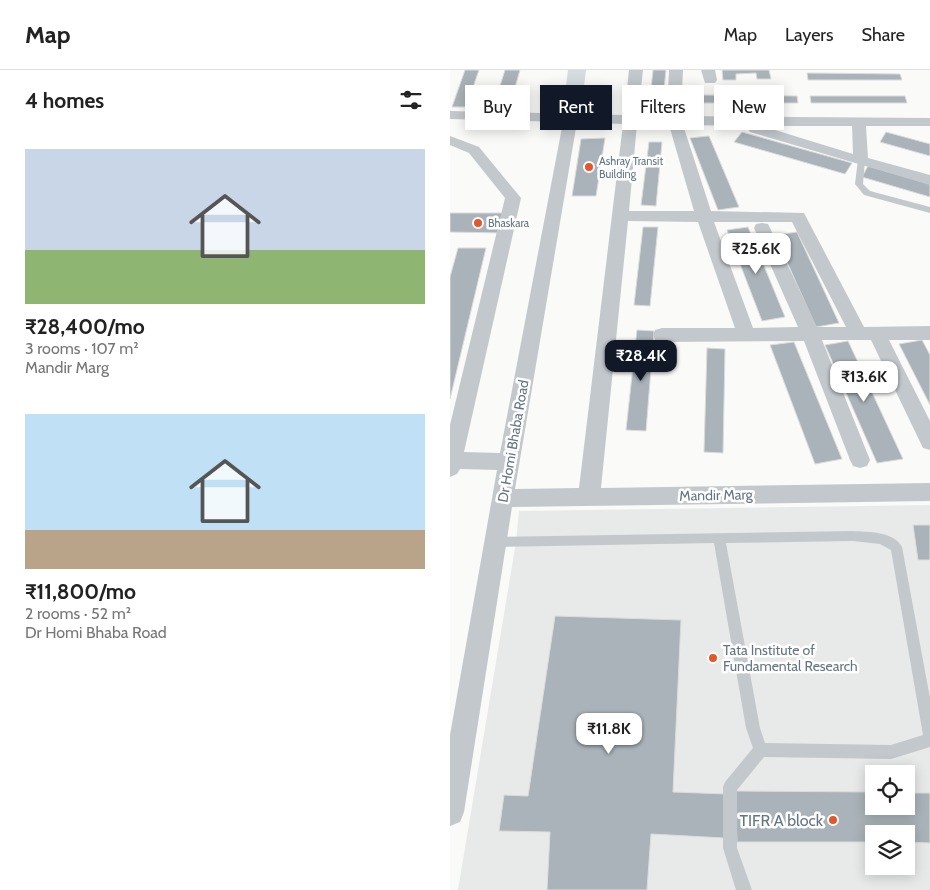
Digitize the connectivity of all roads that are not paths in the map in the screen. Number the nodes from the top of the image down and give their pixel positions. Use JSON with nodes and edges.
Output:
{"nodes":[{"id":1,"x":577,"y":70,"type":"edge"},
{"id":2,"x":636,"y":70,"type":"edge"},
{"id":3,"x":676,"y":70,"type":"edge"},
{"id":4,"x":575,"y":85,"type":"edge"},
{"id":5,"x":634,"y":85,"type":"edge"},
{"id":6,"x":675,"y":85,"type":"edge"},
{"id":7,"x":450,"y":115,"type":"edge"},
{"id":8,"x":540,"y":117,"type":"edge"},
{"id":9,"x":784,"y":122,"type":"edge"},
{"id":10,"x":930,"y":122,"type":"edge"},
{"id":11,"x":859,"y":123,"type":"junction"},
{"id":12,"x":569,"y":130,"type":"edge"},
{"id":13,"x":630,"y":130,"type":"edge"},
{"id":14,"x":677,"y":130,"type":"edge"},
{"id":15,"x":759,"y":130,"type":"edge"},
{"id":16,"x":450,"y":140,"type":"edge"},
{"id":17,"x":861,"y":162,"type":"junction"},
{"id":18,"x":930,"y":180,"type":"edge"},
{"id":19,"x":930,"y":210,"type":"edge"},
{"id":20,"x":619,"y":216,"type":"junction"},
{"id":21,"x":704,"y":216,"type":"junction"},
{"id":22,"x":762,"y":228,"type":"dead end"},
{"id":23,"x":810,"y":332,"type":"junction"},
{"id":24,"x":867,"y":332,"type":"junction"},
{"id":25,"x":746,"y":333,"type":"junction"},
{"id":26,"x":930,"y":333,"type":"edge"},
{"id":27,"x":662,"y":335,"type":"dead end"},
{"id":28,"x":930,"y":442,"type":"edge"},
{"id":29,"x":860,"y":460,"type":"dead end"},
{"id":30,"x":509,"y":462,"type":"junction"},
{"id":31,"x":451,"y":463,"type":"edge"},
{"id":32,"x":930,"y":492,"type":"edge"},
{"id":33,"x":589,"y":497,"type":"junction"},
{"id":34,"x":503,"y":498,"type":"junction"},
{"id":35,"x":719,"y":538,"type":"junction"},
{"id":36,"x":496,"y":542,"type":"junction"},
{"id":37,"x":930,"y":735,"type":"edge"},
{"id":38,"x":930,"y":740,"type":"edge"},
{"id":39,"x":761,"y":750,"type":"junction"},
{"id":40,"x":450,"y":812,"type":"edge"},
{"id":41,"x":744,"y":890,"type":"edge"}],
"edges":[{"from":1,"to":4,"type":"street","name":"Dr Homi Bhaba Road"},
{"from":2,"to":5,"type":"street"},
{"from":3,"to":6,"type":"street"},
{"from":7,"to":8,"type":"street"},
{"from":9,"to":11,"type":"street"},
{"from":10,"to":11,"type":"street"},
{"from":11,"to":17,"type":"street"},
{"from":12,"to":30,"type":"street","name":"Dr Homi Bhaba Road"},
{"from":13,"to":20,"type":"street"},
{"from":14,"to":21,"type":"street"},
{"from":15,"to":17,"type":"street"},
{"from":16,"to":31,"type":"street"},
{"from":17,"to":18,"type":"street"},
{"from":17,"to":19,"type":"lane"},
{"from":20,"to":21,"type":"street"},
{"from":20,"to":33,"type":"street"},
{"from":21,"to":24,"type":"street"},
{"from":21,"to":25,"type":"street"},
{"from":22,"to":23,"type":"street"},
{"from":23,"to":24,"type":"street"},
{"from":23,"to":25,"type":"street"},
{"from":23,"to":29,"type":"street"},
{"from":24,"to":26,"type":"street"},
{"from":24,"to":28,"type":"street"},
{"from":25,"to":27,"type":"street"},
{"from":30,"to":31,"type":"street"},
{"from":30,"to":34,"type":"street","name":"Dr Homi Bhaba Road"},
{"from":32,"to":33,"type":"street","name":"Mandir Marg"},
{"from":33,"to":34,"type":"street","name":"Mandir Marg"},
{"from":34,"to":36,"type":"street","name":"Dr Homi Bhaba Road"},
{"from":35,"to":36,"type":"lane"},
{"from":35,"to":37,"type":"lane"},
{"from":35,"to":39,"type":"lane"},
{"from":36,"to":40,"type":"street","name":"Dr Homi Bhaba Road"},
{"from":38,"to":39,"type":"lane"},
{"from":39,"to":41,"type":"lane"}]}
